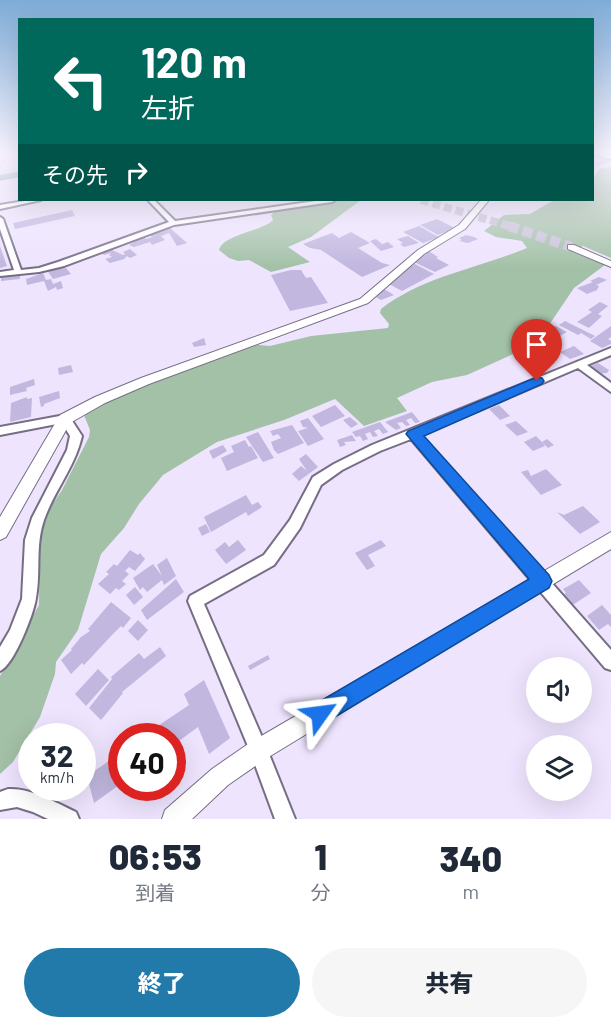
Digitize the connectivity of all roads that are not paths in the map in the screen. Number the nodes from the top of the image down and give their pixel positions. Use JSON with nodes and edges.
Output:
{"nodes":[{"id":1,"x":33,"y":201,"type":"edge"},
{"id":2,"x":152,"y":201,"type":"edge"},
{"id":3,"x":285,"y":201,"type":"edge"},
{"id":4,"x":325,"y":201,"type":"edge"},
{"id":5,"x":484,"y":201,"type":"edge"},
{"id":6,"x":0,"y":207,"type":"edge"},
{"id":7,"x":263,"y":210,"type":"junction"},
{"id":8,"x":0,"y":219,"type":"edge"},
{"id":9,"x":172,"y":223,"type":"junction"},
{"id":10,"x":571,"y":247,"type":"tunnel mouth"},
{"id":11,"x":611,"y":264,"type":"edge"},
{"id":12,"x":18,"y":272,"type":"junction"},
{"id":13,"x":0,"y":274,"type":"edge"},
{"id":14,"x":611,"y":351,"type":"edge"},
{"id":15,"x":579,"y":364,"type":"junction"},
{"id":16,"x":611,"y":387,"type":"edge"},
{"id":17,"x":65,"y":419,"type":"junction"},
{"id":18,"x":0,"y":430,"type":"edge"},
{"id":19,"x":413,"y":434,"type":"junction"},
{"id":20,"x":0,"y":532,"type":"edge"},
{"id":21,"x":611,"y":540,"type":"edge"},
{"id":22,"x":543,"y":581,"type":"junction"},
{"id":23,"x":611,"y":662,"type":"edge"},
{"id":24,"x":0,"y":663,"type":"edge"},
{"id":25,"x":259,"y":750,"type":"junction"},
{"id":26,"x":0,"y":801,"type":"edge"},
{"id":27,"x":69,"y":819,"type":"edge"},
{"id":28,"x":174,"y":819,"type":"edge"},
{"id":29,"x":285,"y":819,"type":"edge"}],
"edges":[{"from":1,"to":6,"type":"street"},
{"from":2,"to":9,"type":"street"},
{"from":3,"to":7,"type":"street"},
{"from":4,"to":7,"type":"street"},
{"from":5,"to":17,"type":"street"},
{"from":7,"to":9,"type":"street"},
{"from":8,"to":12,"type":"street"},
{"from":9,"to":12,"type":"street"},
{"from":10,"to":11,"type":"street"},
{"from":12,"to":13,"type":"street"},
{"from":14,"to":15,"type":"street"},
{"from":15,"to":16,"type":"street"},
{"from":15,"to":19,"type":"street"},
{"from":17,"to":18,"type":"street"},
{"from":17,"to":20,"type":"street"},
{"from":17,"to":24,"type":"street"},
{"from":19,"to":22,"type":"street"},
{"from":19,"to":25,"type":"street"},
{"from":21,"to":22,"type":"street"},
{"from":22,"to":23,"type":"street"},
{"from":22,"to":25,"type":"street"},
{"from":25,"to":28,"type":"street"},
{"from":25,"to":29,"type":"street"},
{"from":26,"to":27,"type":"street"}]}
